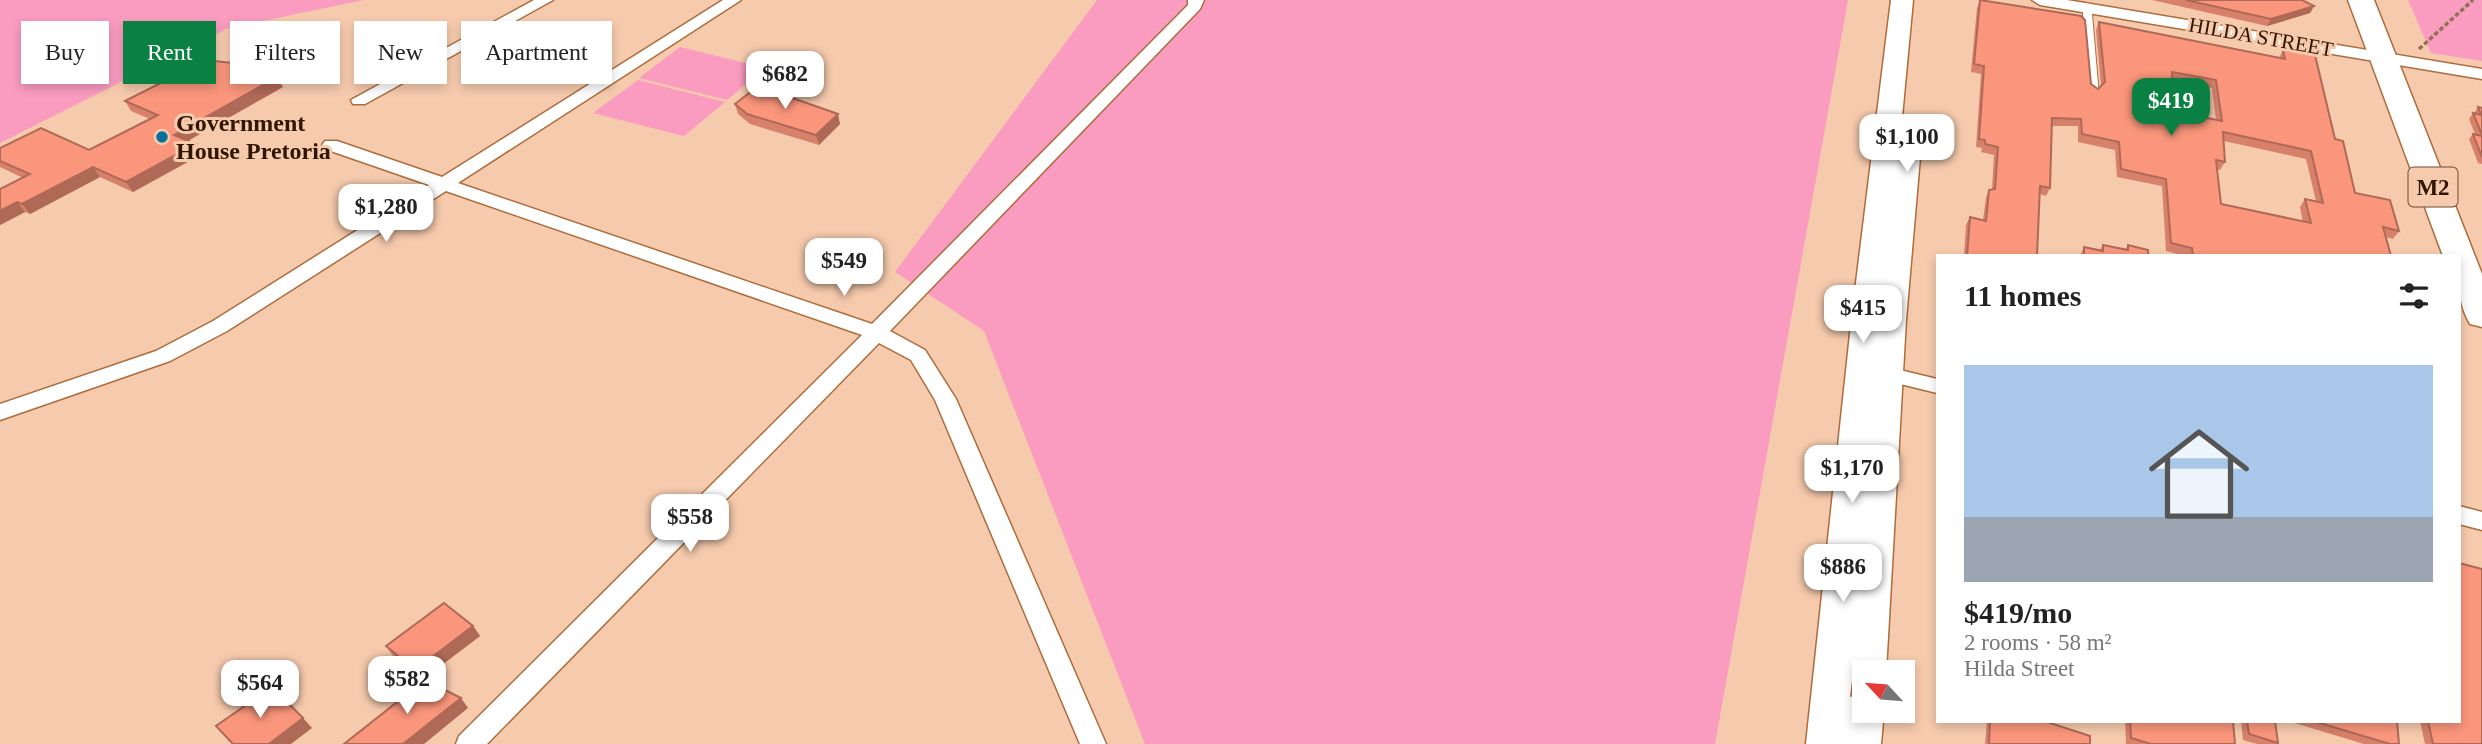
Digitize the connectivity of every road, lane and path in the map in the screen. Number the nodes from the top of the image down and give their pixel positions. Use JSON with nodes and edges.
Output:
{"nodes":[{"id":1,"x":545,"y":0,"type":"edge"},
{"id":2,"x":1196,"y":0,"type":"edge"},
{"id":3,"x":1902,"y":0,"type":"edge"},
{"id":4,"x":1921,"y":0,"type":"edge"},
{"id":5,"x":2040,"y":0,"type":"edge"},
{"id":6,"x":2361,"y":0,"type":"edge"},
{"id":7,"x":2473,"y":0,"type":"edge"},
{"id":8,"x":723,"y":2,"type":"edge"},
{"id":9,"x":2087,"y":8,"type":"junction"},
{"id":10,"x":2394,"y":59,"type":"junction"},
{"id":11,"x":2482,"y":74,"type":"edge"},
{"id":12,"x":2094,"y":90,"type":"edge"},
{"id":13,"x":359,"y":100,"type":"dead end"},
{"id":14,"x":331,"y":145,"type":"dead end"},
{"id":15,"x":444,"y":183,"type":"junction"},
{"id":16,"x":2461,"y":254,"type":"edge"},
{"id":17,"x":2461,"y":255,"type":"edge"},
{"id":18,"x":2482,"y":316,"type":"edge"},
{"id":19,"x":877,"y":332,"type":"junction"},
{"id":20,"x":1875,"y":371,"type":"junction"},
{"id":21,"x":1936,"y":386,"type":"edge"},
{"id":22,"x":0,"y":412,"type":"edge"},
{"id":23,"x":2461,"y":516,"type":"edge"},
{"id":24,"x":2482,"y":521,"type":"edge"},
{"id":25,"x":1867,"y":660,"type":"edge"},
{"id":26,"x":1863,"y":723,"type":"edge"},
{"id":27,"x":469,"y":744,"type":"edge"},
{"id":28,"x":1093,"y":744,"type":"edge"},
{"id":29,"x":1826,"y":744,"type":"edge"},
{"id":30,"x":1861,"y":744,"type":"edge"}],
"edges":[{"from":1,"to":13,"type":"street"},
{"from":2,"to":19,"type":"street"},
{"from":3,"to":20,"type":"main road"},
{"from":4,"to":20,"type":"main road"},
{"from":5,"to":9,"type":"street","name":"HILDA STREET"},
{"from":6,"to":10,"type":"main road","number":"M2"},
{"from":7,"to":10,"type":"path"},
{"from":8,"to":15,"type":"street"},
{"from":9,"to":10,"type":"street","name":"HILDA STREET"},
{"from":9,"to":12,"type":"lane"},
{"from":10,"to":11,"type":"street","name":"HILDA STREET"},
{"from":10,"to":16,"type":"main road","number":"M2"},
{"from":14,"to":15,"type":"street"},
{"from":15,"to":19,"type":"street"},
{"from":15,"to":22,"type":"street"},
{"from":17,"to":18,"type":"main road","number":"M2"},
{"from":19,"to":27,"type":"street"},
{"from":19,"to":28,"type":"street"},
{"from":20,"to":21,"type":"street"},
{"from":20,"to":25,"type":"main road"},
{"from":20,"to":29,"type":"main road"},
{"from":23,"to":24,"type":"street"},
{"from":26,"to":30,"type":"main road"}]}
